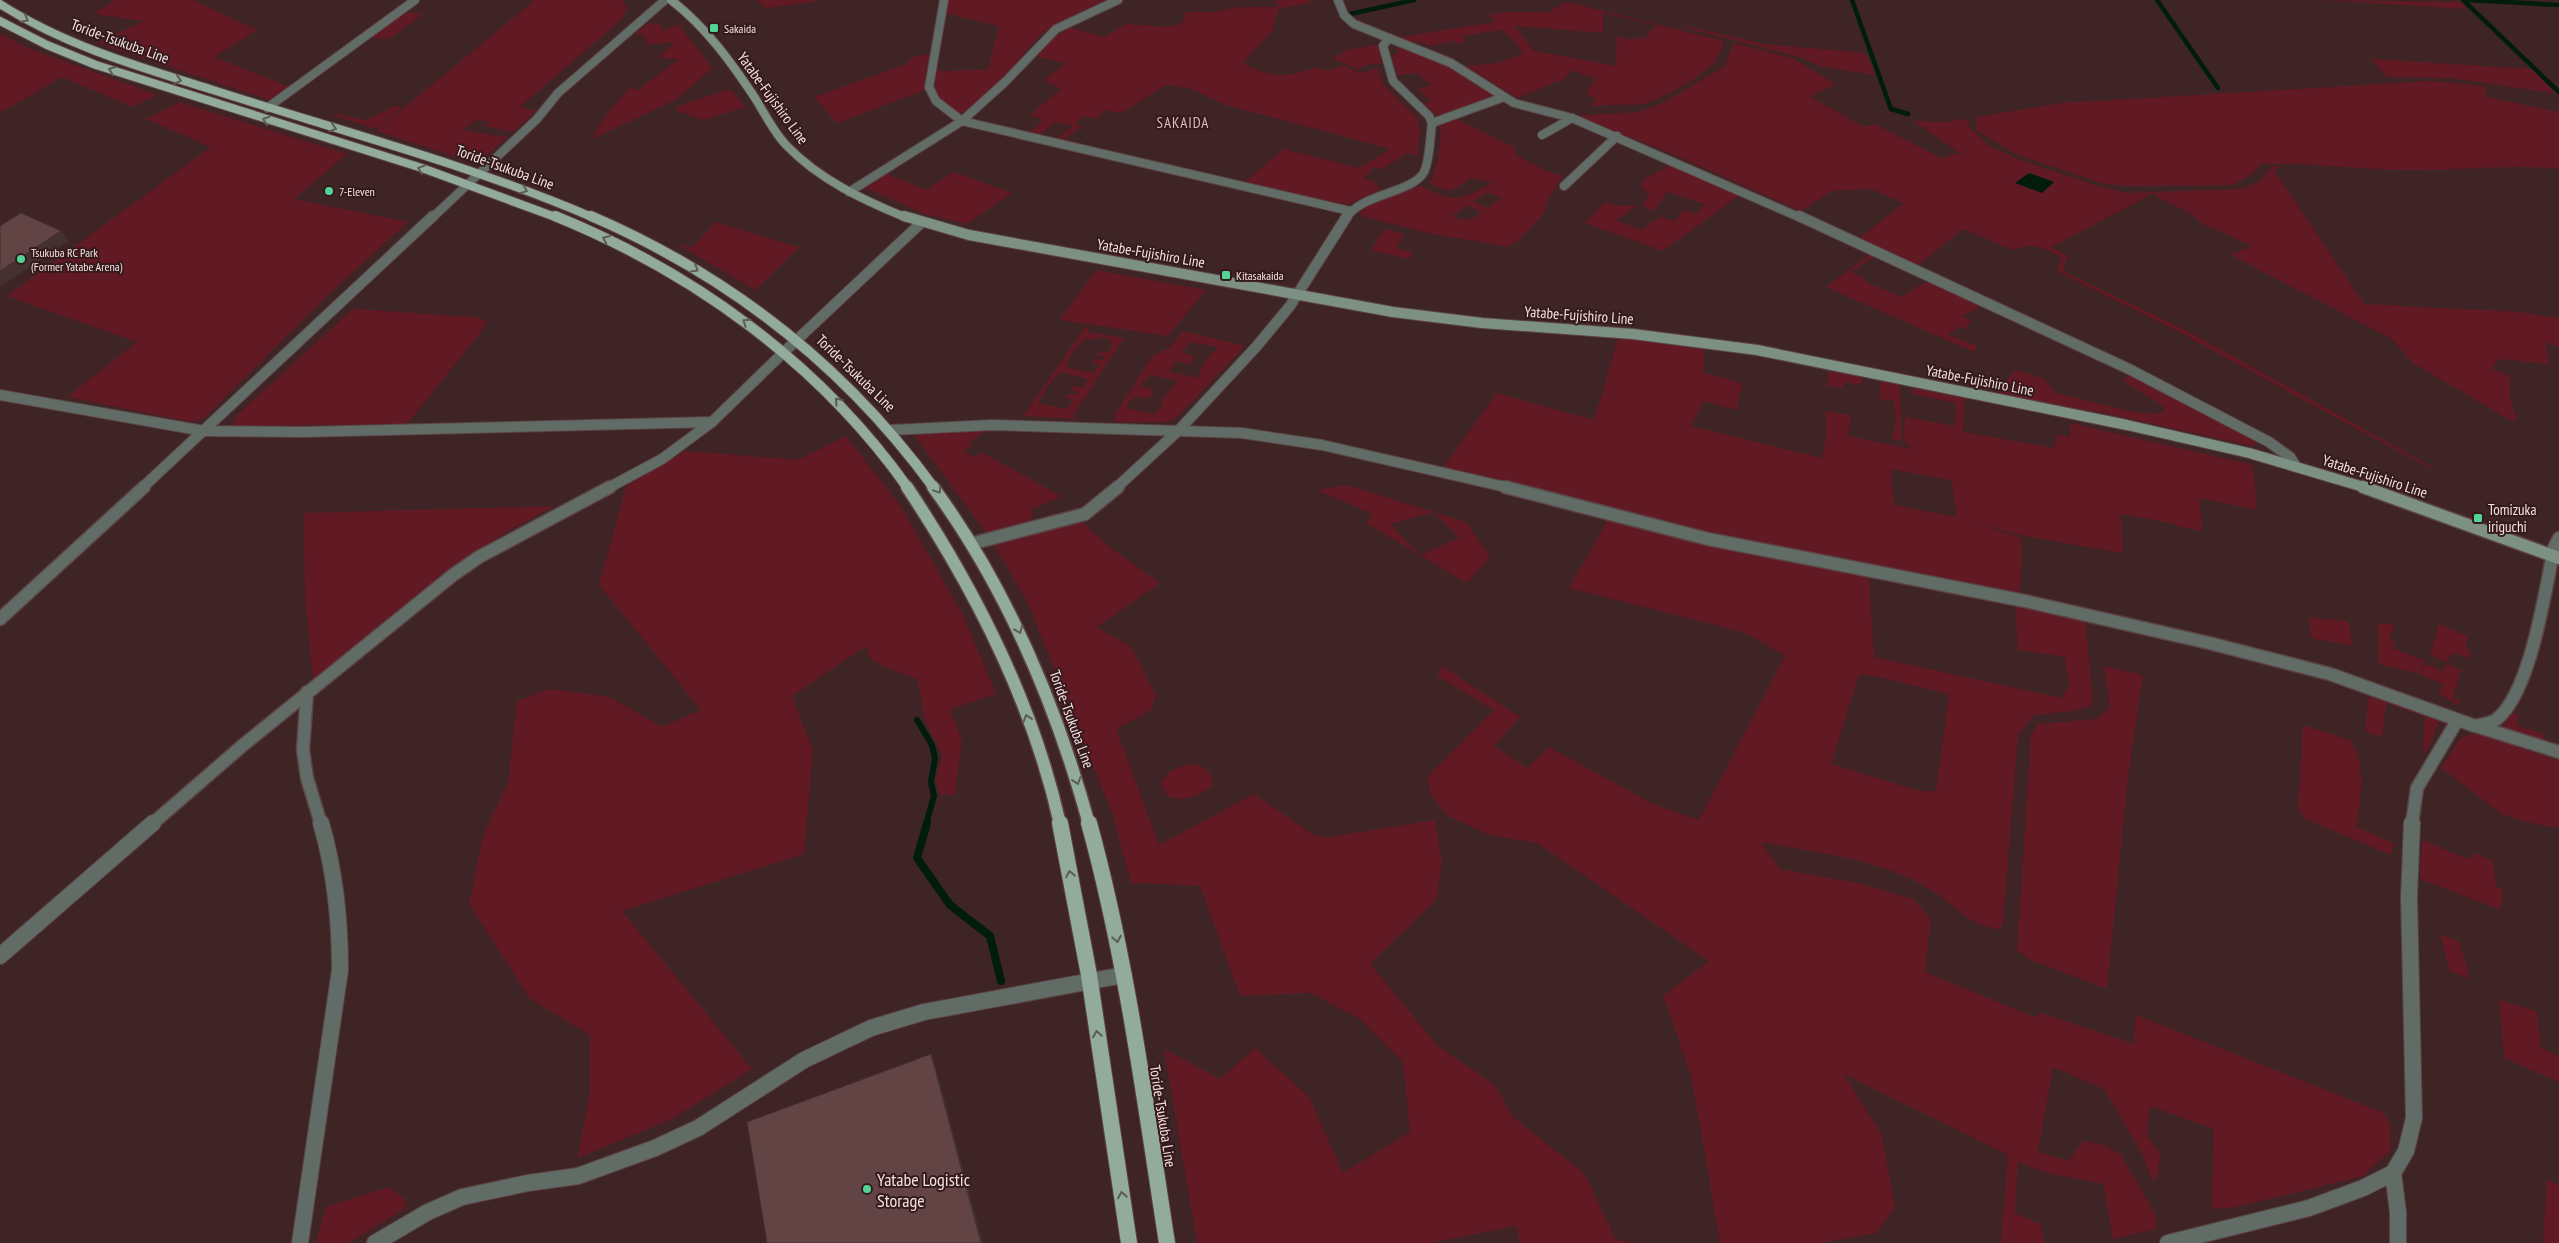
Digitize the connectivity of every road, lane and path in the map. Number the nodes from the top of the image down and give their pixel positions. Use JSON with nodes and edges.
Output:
{"nodes":[{"id":1,"x":415,"y":0,"type":"edge"},
{"id":2,"x":665,"y":0,"type":"edge"},
{"id":3,"x":671,"y":0,"type":"edge"},
{"id":4,"x":944,"y":0,"type":"edge"},
{"id":5,"x":1118,"y":0,"type":"edge"},
{"id":6,"x":1338,"y":0,"type":"edge"},
{"id":7,"x":0,"y":4,"type":"edge"},
{"id":8,"x":0,"y":21,"type":"edge"},
{"id":9,"x":1389,"y":38,"type":"junction"},
{"id":10,"x":1504,"y":97,"type":"junction"},
{"id":11,"x":267,"y":108,"type":"junction"},
{"id":12,"x":1572,"y":118,"type":"junction"},
{"id":13,"x":962,"y":121,"type":"junction"},
{"id":14,"x":1432,"y":123,"type":"junction"},
{"id":15,"x":1542,"y":134,"type":"dead end"},
{"id":16,"x":1617,"y":136,"type":"junction"},
{"id":17,"x":478,"y":173,"type":"junction"},
{"id":18,"x":468,"y":184,"type":"junction"},
{"id":19,"x":1564,"y":186,"type":"dead end"},
{"id":20,"x":849,"y":192,"type":"junction"},
{"id":21,"x":1350,"y":211,"type":"junction"},
{"id":22,"x":921,"y":223,"type":"junction"},
{"id":23,"x":1299,"y":295,"type":"junction"},
{"id":24,"x":798,"y":339,"type":"junction"},
{"id":25,"x":784,"y":352,"type":"junction"},
{"id":26,"x":0,"y":395,"type":"edge"},
{"id":27,"x":712,"y":422,"type":"junction"},
{"id":28,"x":891,"y":430,"type":"junction"},
{"id":29,"x":1179,"y":430,"type":"junction"},
{"id":30,"x":204,"y":431,"type":"junction"},
{"id":31,"x":2296,"y":466,"type":"junction"},
{"id":32,"x":2559,"y":538,"type":"edge"},
{"id":33,"x":974,"y":544,"type":"junction"},
{"id":34,"x":2556,"y":556,"type":"edge"},
{"id":35,"x":0,"y":619,"type":"edge"},
{"id":36,"x":307,"y":692,"type":"junction"},
{"id":37,"x":2457,"y":721,"type":"junction"},
{"id":38,"x":2475,"y":726,"type":"junction"},
{"id":39,"x":2559,"y":752,"type":"edge"},
{"id":40,"x":0,"y":956,"type":"edge"},
{"id":41,"x":1124,"y":975,"type":"junction"},
{"id":42,"x":1089,"y":983,"type":"junction"},
{"id":43,"x":2393,"y":1173,"type":"junction"},
{"id":44,"x":300,"y":1243,"type":"edge"},
{"id":45,"x":375,"y":1243,"type":"edge"},
{"id":46,"x":1129,"y":1243,"type":"edge"},
{"id":47,"x":1167,"y":1243,"type":"edge"},
{"id":48,"x":2168,"y":1243,"type":"edge"},
{"id":49,"x":2398,"y":1243,"type":"edge"}],
"edges":[{"from":1,"to":11,"type":"street"},
{"from":2,"to":17,"type":"street"},
{"from":3,"to":20,"type":"main road","name":"Yatabe-Fujishiro Line"},
{"from":4,"to":13,"type":"street"},
{"from":5,"to":13,"type":"street"},
{"from":6,"to":9,"type":"street"},
{"from":7,"to":11,"type":"main road","name":"Toride-Tsukuba Line","one_way":true},
{"from":18,"to":8,"type":"main road","name":"Toride-Tsukuba Line","one_way":true},
{"from":9,"to":10,"type":"street"},
{"from":9,"to":14,"type":"street"},
{"from":10,"to":12,"type":"street"},
{"from":10,"to":14,"type":"street"},
{"from":11,"to":17,"type":"main road","name":"Toride-Tsukuba Line","one_way":true},
{"from":12,"to":15,"type":"street"},
{"from":12,"to":16,"type":"street"},
{"from":13,"to":20,"type":"street"},
{"from":13,"to":21,"type":"street"},
{"from":14,"to":21,"type":"street"},
{"from":16,"to":19,"type":"street"},
{"from":16,"to":31,"type":"street"},
{"from":17,"to":18,"type":"street"},
{"from":17,"to":24,"type":"main road","name":"Toride-Tsukuba Line","one_way":true},
{"from":25,"to":18,"type":"main road","name":"Toride-Tsukuba Line","one_way":true},
{"from":18,"to":30,"type":"street"},
{"from":20,"to":22,"type":"main road","name":"Yatabe-Fujishiro Line"},
{"from":21,"to":23,"type":"street"},
{"from":22,"to":23,"type":"main road","name":"Yatabe-Fujishiro Line"},
{"from":22,"to":24,"type":"street"},
{"from":23,"to":29,"type":"street"},
{"from":23,"to":31,"type":"main road","name":"Yatabe-Fujishiro Line"},
{"from":24,"to":25,"type":"street"},
{"from":24,"to":28,"type":"main road","name":"Toride-Tsukuba Line"},
{"from":25,"to":27,"type":"street"},
{"from":42,"to":25,"type":"main road","name":"Toride-Tsukuba Line","one_way":true},
{"from":26,"to":30,"type":"street"},
{"from":27,"to":30,"type":"street"},
{"from":27,"to":36,"type":"street"},
{"from":28,"to":29,"type":"street"},
{"from":28,"to":33,"type":"main road","name":"Toride-Tsukuba Line","one_way":true},
{"from":29,"to":33,"type":"street"},
{"from":29,"to":37,"type":"street"},
{"from":30,"to":35,"type":"street"},
{"from":31,"to":34,"type":"main road","name":"Yatabe-Fujishiro Line"},
{"from":32,"to":34,"type":"street"},
{"from":33,"to":41,"type":"main road","name":"Toride-Tsukuba Line","one_way":true},
{"from":34,"to":38,"type":"street"},
{"from":36,"to":40,"type":"street"},
{"from":36,"to":44,"type":"street"},
{"from":37,"to":38,"type":"street"},
{"from":37,"to":43,"type":"street"},
{"from":38,"to":39,"type":"street"},
{"from":41,"to":42,"type":"street"},
{"from":41,"to":47,"type":"main road","name":"Toride-Tsukuba Line"},
{"from":42,"to":45,"type":"street"},
{"from":46,"to":42,"type":"main road","name":"Toride-Tsukuba Line","one_way":true},
{"from":43,"to":48,"type":"street"},
{"from":43,"to":49,"type":"street"}]}
